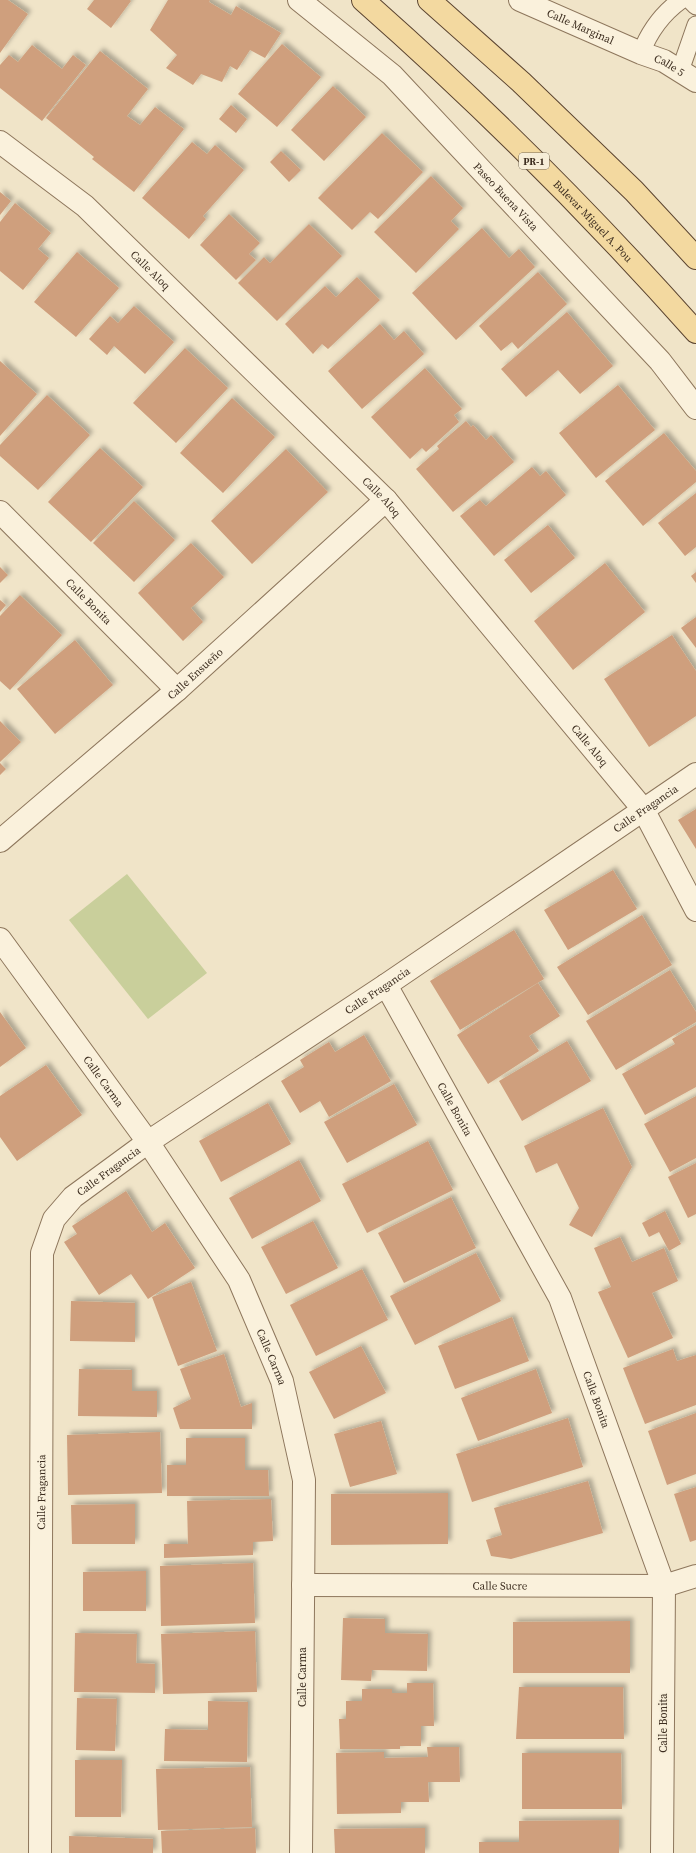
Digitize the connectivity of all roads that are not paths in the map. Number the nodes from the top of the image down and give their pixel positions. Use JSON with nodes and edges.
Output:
{"nodes":[{"id":1,"x":299,"y":0,"type":"edge"},
{"id":2,"x":363,"y":0,"type":"edge"},
{"id":3,"x":429,"y":0,"type":"edge"},
{"id":4,"x":520,"y":0,"type":"edge"},
{"id":5,"x":681,"y":0,"type":"edge"},
{"id":6,"x":690,"y":0,"type":"edge"},
{"id":7,"x":696,"y":6,"type":"edge"},
{"id":8,"x":696,"y":25,"type":"edge"},
{"id":9,"x":641,"y":53,"type":"junction"},
{"id":10,"x":688,"y":76,"type":"edge"},
{"id":11,"x":0,"y":142,"type":"edge"},
{"id":12,"x":696,"y":258,"type":"edge"},
{"id":13,"x":696,"y":332,"type":"edge"},
{"id":14,"x":696,"y":408,"type":"edge"},
{"id":15,"x":386,"y":500,"type":"junction"},
{"id":16,"x":0,"y":512,"type":"edge"},
{"id":17,"x":177,"y":690,"type":"junction"},
{"id":18,"x":696,"y":774,"type":"edge"},
{"id":19,"x":643,"y":809,"type":"junction"},
{"id":20,"x":0,"y":841,"type":"edge"},
{"id":21,"x":696,"y":910,"type":"edge"},
{"id":22,"x":0,"y":939,"type":"edge"},
{"id":23,"x":386,"y":985,"type":"junction"},
{"id":24,"x":148,"y":1142,"type":"junction"},
{"id":25,"x":696,"y":1576,"type":"edge"},
{"id":26,"x":303,"y":1585,"type":"junction"},
{"id":27,"x":664,"y":1586,"type":"junction"},
{"id":28,"x":40,"y":1853,"type":"edge"},
{"id":29,"x":301,"y":1853,"type":"edge"},
{"id":30,"x":662,"y":1853,"type":"edge"}],
"edges":[{"from":1,"to":14,"type":"street","name":"Paseo Buena Vista"},
{"from":2,"to":13,"type":"main road","name":"Bulevar Miguel A. Pou","number":"PR-1"},
{"from":3,"to":12,"type":"main road"},
{"from":4,"to":9,"type":"street","name":"Calle Marginal"},
{"from":5,"to":9,"type":"lane"},
{"from":6,"to":7,"type":"lane"},
{"from":8,"to":10,"type":"lane"},
{"from":9,"to":10,"type":"street","name":"Calle 5"},
{"from":11,"to":15,"type":"street","name":"Calle Aloq"},
{"from":15,"to":17,"type":"street","name":"Calle Ensueño"},
{"from":15,"to":19,"type":"street","name":"Calle Aloq"},
{"from":16,"to":17,"type":"street","name":"Calle Bonita"},
{"from":17,"to":20,"type":"street","name":"Calle Ensueño"},
{"from":18,"to":19,"type":"street","name":"Calle Fragancia"},
{"from":19,"to":21,"type":"street","name":"Calle Aloq"},
{"from":19,"to":23,"type":"street","name":"Calle Fragancia"},
{"from":22,"to":24,"type":"street","name":"Calle Carma"},
{"from":23,"to":24,"type":"street","name":"Calle Fragancia"},
{"from":23,"to":27,"type":"street","name":"Calle Bonita"},
{"from":24,"to":26,"type":"street","name":"Calle Carma"},
{"from":24,"to":28,"type":"street","name":"Calle Fragancia"},
{"from":25,"to":27,"type":"street","name":"Calle Sucre"},
{"from":26,"to":27,"type":"street","name":"Calle Sucre"},
{"from":26,"to":29,"type":"street","name":"Calle Carma"},
{"from":27,"to":30,"type":"street","name":"Calle Bonita"}]}
